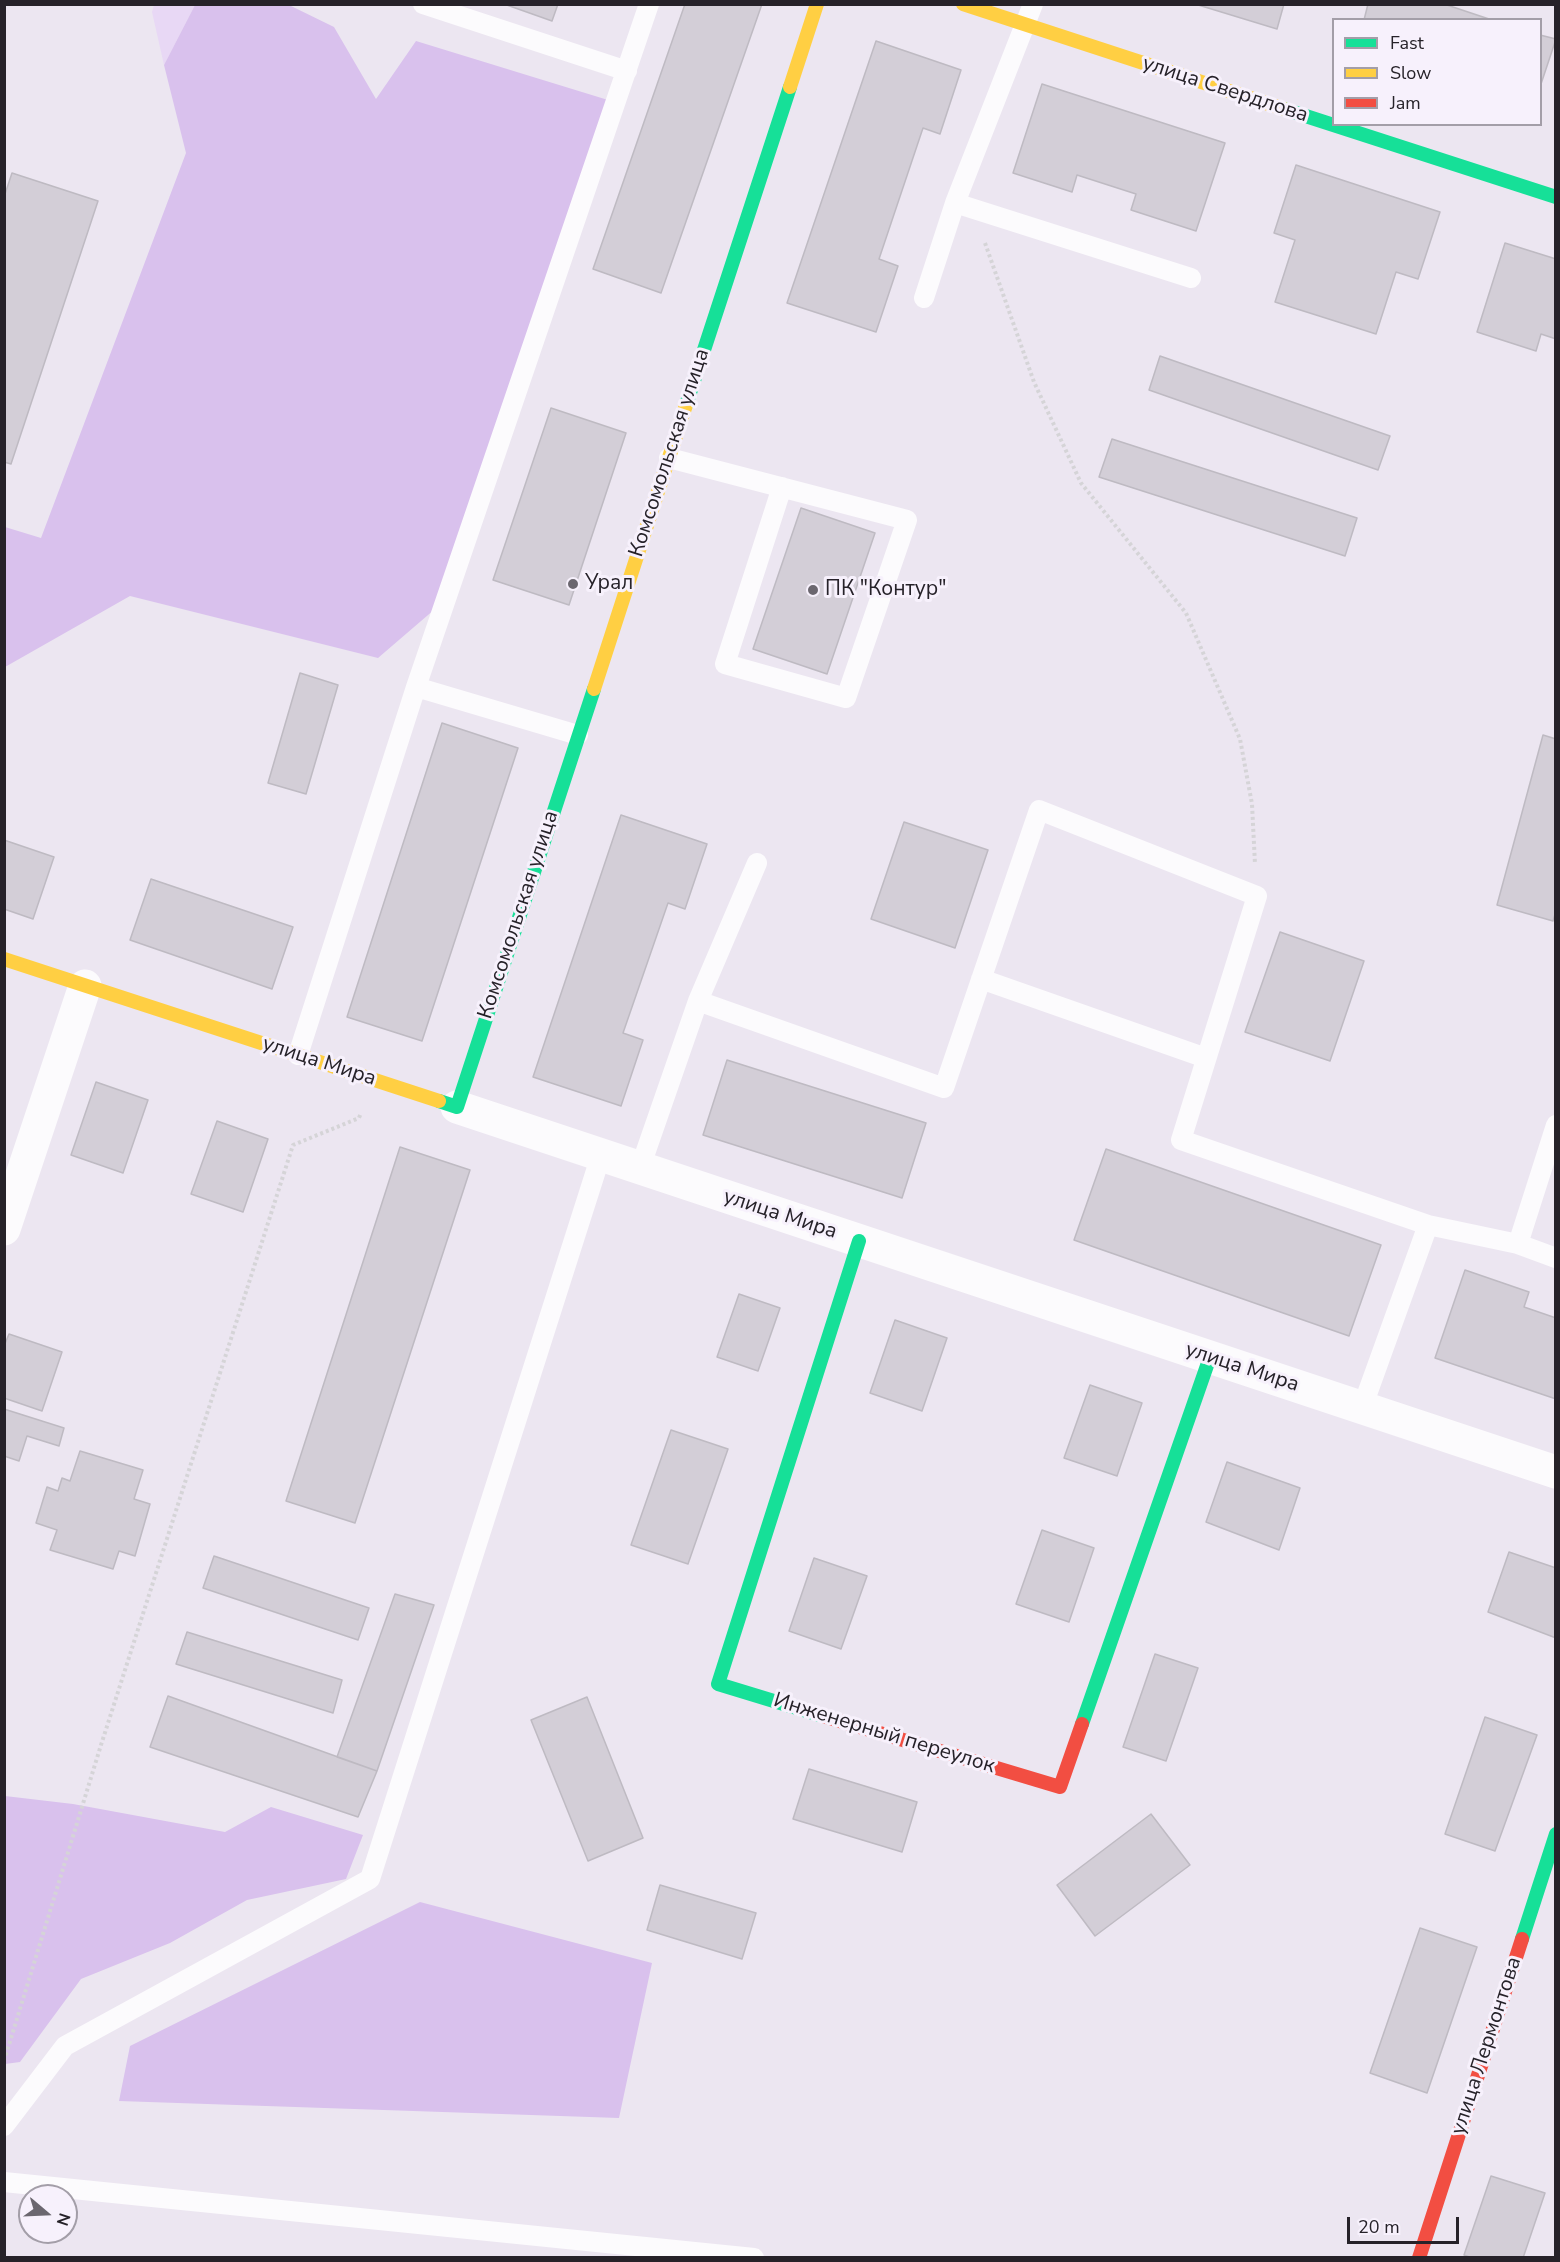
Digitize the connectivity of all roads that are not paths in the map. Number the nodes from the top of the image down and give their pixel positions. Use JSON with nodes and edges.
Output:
{"nodes":[{"id":1,"x":423,"y":4,"type":"edge"},
{"id":2,"x":649,"y":4,"type":"edge"},
{"id":3,"x":817,"y":4,"type":"edge"},
{"id":4,"x":963,"y":4,"type":"edge"},
{"id":5,"x":1033,"y":4,"type":"edge"},
{"id":6,"x":1026,"y":25,"type":"junction"},
{"id":7,"x":627,"y":71,"type":"junction"},
{"id":8,"x":1332,"y":124,"type":"edge"},
{"id":9,"x":1337,"y":126,"type":"edge"},
{"id":10,"x":1556,"y":197,"type":"edge"},
{"id":11,"x":964,"y":206,"type":"junction"},
{"id":12,"x":1191,"y":278,"type":"dead end"},
{"id":13,"x":924,"y":298,"type":"dead end"},
{"id":14,"x":669,"y":458,"type":"junction"},
{"id":15,"x":782,"y":487,"type":"junction"},
{"id":16,"x":416,"y":687,"type":"junction"},
{"id":17,"x":578,"y":735,"type":"junction"},
{"id":18,"x":757,"y":863,"type":"dead end"},
{"id":19,"x":4,"y":960,"type":"edge"},
{"id":20,"x":981,"y":979,"type":"junction"},
{"id":21,"x":85,"y":986,"type":"junction"},
{"id":22,"x":698,"y":1001,"type":"junction"},
{"id":23,"x":298,"y":1055,"type":"junction"},
{"id":24,"x":1206,"y":1058,"type":"junction"},
{"id":25,"x":457,"y":1107,"type":"junction"},
{"id":26,"x":1556,"y":1125,"type":"edge"},
{"id":27,"x":602,"y":1155,"type":"junction"},
{"id":28,"x":640,"y":1168,"type":"junction"},
{"id":29,"x":1428,"y":1225,"type":"junction"},
{"id":30,"x":4,"y":1229,"type":"edge"},
{"id":31,"x":859,"y":1241,"type":"junction"},
{"id":32,"x":1518,"y":1244,"type":"junction"},
{"id":33,"x":1556,"y":1258,"type":"edge"},
{"id":34,"x":1209,"y":1357,"type":"junction"},
{"id":35,"x":1362,"y":1408,"type":"junction"},
{"id":36,"x":1556,"y":1472,"type":"edge"},
{"id":37,"x":1556,"y":1834,"type":"edge"},
{"id":38,"x":4,"y":2126,"type":"edge"},
{"id":39,"x":4,"y":2182,"type":"edge"},
{"id":40,"x":754,"y":2258,"type":"edge"},
{"id":41,"x":1419,"y":2258,"type":"edge"}],
"edges":[{"from":1,"to":7,"type":"lane"},
{"from":2,"to":7,"type":"lane"},
{"from":3,"to":14,"type":"street","name":"Комсомольская улица"},
{"from":4,"to":6,"type":"street","name":"улица Свердлова"},
{"from":5,"to":6,"type":"lane"},
{"from":6,"to":8,"type":"street","name":"улица Свердлова"},
{"from":6,"to":11,"type":"lane"},
{"from":7,"to":16,"type":"lane"},
{"from":9,"to":10,"type":"street","name":"улица Свердлова"},
{"from":11,"to":12,"type":"lane"},
{"from":11,"to":13,"type":"lane"},
{"from":14,"to":15,"type":"lane"},
{"from":14,"to":17,"type":"street","name":"Комсомольская улица"},
{"from":15,"to":15,"type":"lane"},
{"from":16,"to":17,"type":"lane"},
{"from":16,"to":23,"type":"lane"},
{"from":17,"to":25,"type":"street","name":"Комсомольская улица"},
{"from":18,"to":22,"type":"lane"},
{"from":19,"to":21,"type":"street","name":"улица Мира"},
{"from":20,"to":22,"type":"lane"},
{"from":20,"to":24,"type":"lane"},
{"from":20,"to":24,"type":"lane"},
{"from":21,"to":23,"type":"street","name":"улица Мира"},
{"from":21,"to":30,"type":"street"},
{"from":22,"to":28,"type":"lane"},
{"from":23,"to":25,"type":"street","name":"улица Мира"},
{"from":24,"to":29,"type":"lane"},
{"from":25,"to":27,"type":"street","name":"улица Мира"},
{"from":26,"to":32,"type":"lane"},
{"from":27,"to":28,"type":"street","name":"улица Мира"},
{"from":27,"to":38,"type":"lane"},
{"from":28,"to":31,"type":"street","name":"улица Мира"},
{"from":29,"to":32,"type":"lane"},
{"from":29,"to":35,"type":"lane"},
{"from":31,"to":34,"type":"street","name":"улица Мира"},
{"from":31,"to":34,"type":"street","name":"Инженерный переулок"},
{"from":32,"to":33,"type":"lane"},
{"from":34,"to":35,"type":"street","name":"улица Мира"},
{"from":35,"to":36,"type":"street","name":"улица Мира"},
{"from":37,"to":41,"type":"street","name":"улица Лермонтова"},
{"from":39,"to":40,"type":"lane"}]}
